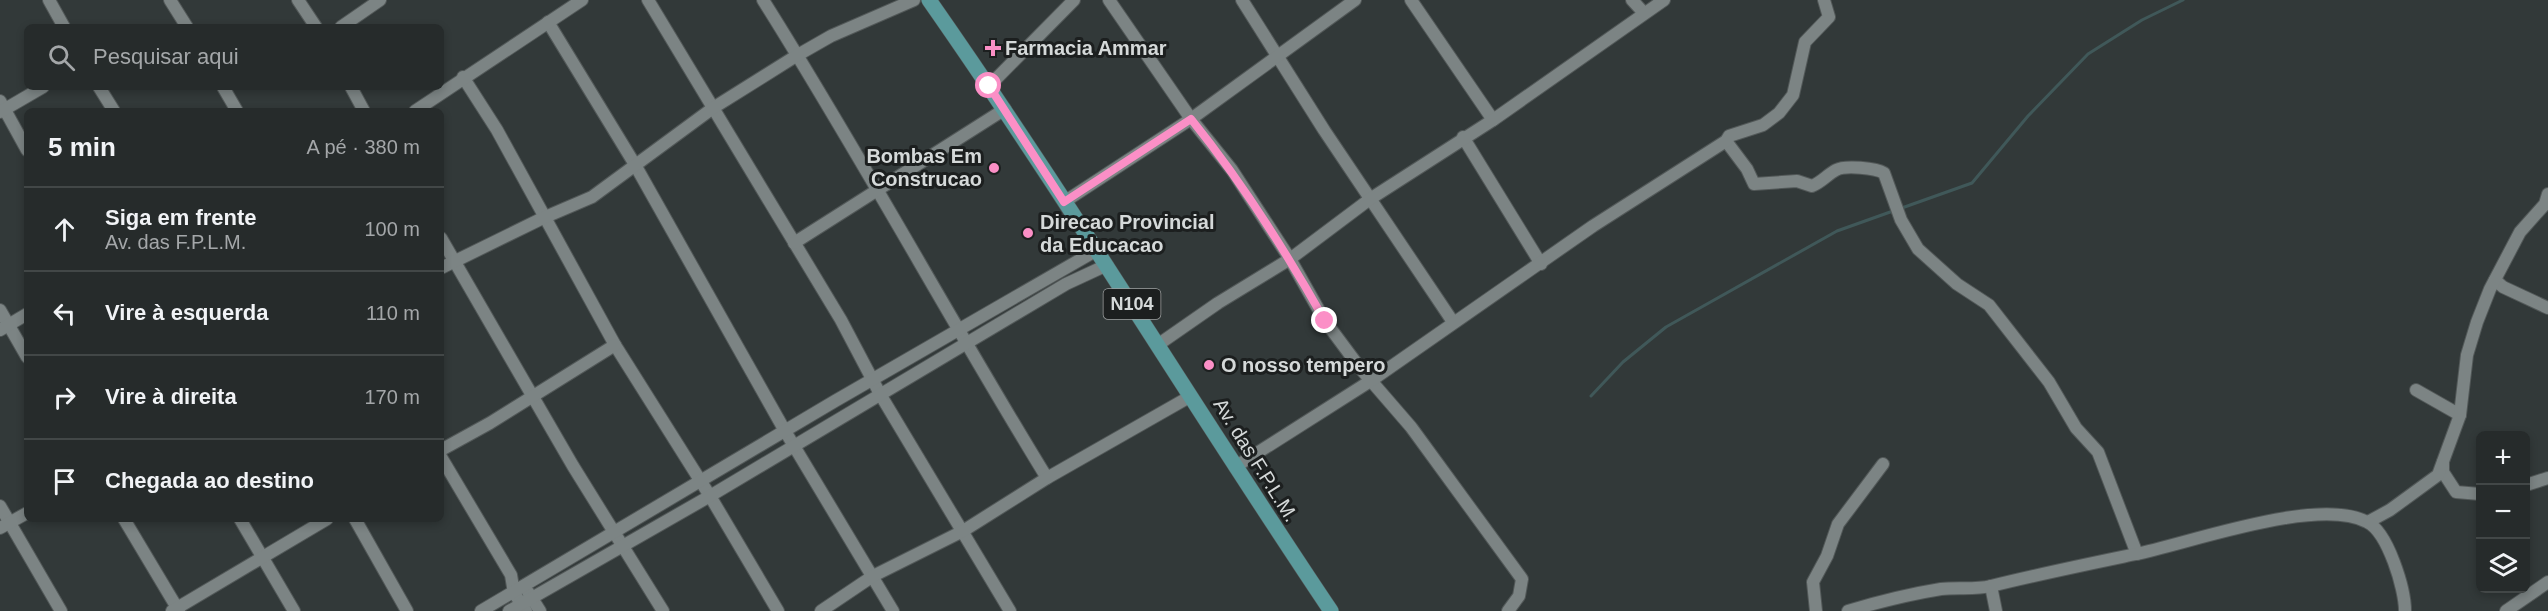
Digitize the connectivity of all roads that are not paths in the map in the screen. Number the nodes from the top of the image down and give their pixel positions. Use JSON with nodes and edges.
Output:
{"nodes":[{"id":1,"x":49,"y":0,"type":"edge"},
{"id":2,"x":170,"y":0,"type":"edge"},
{"id":3,"x":298,"y":0,"type":"edge"},
{"id":4,"x":380,"y":0,"type":"edge"},
{"id":5,"x":582,"y":0,"type":"edge"},
{"id":6,"x":648,"y":0,"type":"edge"},
{"id":7,"x":763,"y":0,"type":"edge"},
{"id":8,"x":914,"y":0,"type":"edge"},
{"id":9,"x":929,"y":0,"type":"edge"},
{"id":10,"x":1074,"y":0,"type":"edge"},
{"id":11,"x":1109,"y":0,"type":"edge"},
{"id":12,"x":1242,"y":0,"type":"edge"},
{"id":13,"x":1355,"y":0,"type":"edge"},
{"id":14,"x":1411,"y":0,"type":"edge"},
{"id":15,"x":1632,"y":0,"type":"edge"},
{"id":16,"x":1664,"y":0,"type":"edge"},
{"id":17,"x":1824,"y":0,"type":"edge"},
{"id":18,"x":1644,"y":13,"type":"junction"},
{"id":19,"x":548,"y":22,"type":"junction"},
{"id":20,"x":62,"y":24,"type":"edge"},
{"id":21,"x":185,"y":24,"type":"edge"},
{"id":22,"x":314,"y":24,"type":"edge"},
{"id":23,"x":345,"y":24,"type":"edge"},
{"id":24,"x":796,"y":56,"type":"junction"},
{"id":25,"x":1276,"y":58,"type":"junction"},
{"id":26,"x":463,"y":76,"type":"junction"},
{"id":27,"x":989,"y":86,"type":"junction"},
{"id":28,"x":37,"y":90,"type":"edge"},
{"id":29,"x":101,"y":90,"type":"edge"},
{"id":30,"x":225,"y":90,"type":"edge"},
{"id":31,"x":353,"y":90,"type":"edge"},
{"id":32,"x":444,"y":90,"type":"edge"},
{"id":33,"x":444,"y":90,"type":"edge"},
{"id":34,"x":2,"y":108,"type":"edge"},
{"id":35,"x":112,"y":108,"type":"edge"},
{"id":36,"x":235,"y":108,"type":"edge"},
{"id":37,"x":362,"y":108,"type":"edge"},
{"id":38,"x":419,"y":108,"type":"edge"},
{"id":39,"x":713,"y":108,"type":"junction"},
{"id":40,"x":1005,"y":109,"type":"junction"},
{"id":41,"x":1191,"y":119,"type":"junction"},
{"id":42,"x":1493,"y":120,"type":"junction"},
{"id":43,"x":1463,"y":138,"type":"junction"},
{"id":44,"x":1726,"y":141,"type":"junction"},
{"id":45,"x":24,"y":145,"type":"edge"},
{"id":46,"x":634,"y":163,"type":"junction"},
{"id":47,"x":879,"y":189,"type":"junction"},
{"id":48,"x":1370,"y":199,"type":"junction"},
{"id":49,"x":2547,"y":201,"type":"edge"},
{"id":50,"x":1064,"y":202,"type":"junction"},
{"id":51,"x":543,"y":218,"type":"junction"},
{"id":52,"x":444,"y":243,"type":"edge"},
{"id":53,"x":794,"y":243,"type":"junction"},
{"id":54,"x":1097,"y":250,"type":"junction"},
{"id":55,"x":1290,"y":259,"type":"junction"},
{"id":56,"x":454,"y":260,"type":"junction"},
{"id":57,"x":1540,"y":264,"type":"junction"},
{"id":58,"x":444,"y":266,"type":"edge"},
{"id":59,"x":1107,"y":266,"type":"junction"},
{"id":60,"x":2495,"y":280,"type":"junction"},
{"id":61,"x":2548,"y":308,"type":"edge"},
{"id":62,"x":0,"y":310,"type":"edge"},
{"id":63,"x":24,"y":316,"type":"edge"},
{"id":64,"x":1453,"y":322,"type":"junction"},
{"id":65,"x":4,"y":328,"type":"edge"},
{"id":66,"x":959,"y":330,"type":"junction"},
{"id":67,"x":967,"y":343,"type":"junction"},
{"id":68,"x":1159,"y":344,"type":"junction"},
{"id":69,"x":615,"y":345,"type":"junction"},
{"id":70,"x":24,"y":353,"type":"edge"},
{"id":71,"x":872,"y":380,"type":"junction"},
{"id":72,"x":1372,"y":380,"type":"junction"},
{"id":73,"x":2416,"y":390,"type":"dead end"},
{"id":74,"x":880,"y":394,"type":"junction"},
{"id":75,"x":532,"y":396,"type":"junction"},
{"id":76,"x":1191,"y":396,"type":"junction"},
{"id":77,"x":2460,"y":415,"type":"junction"},
{"id":78,"x":785,"y":431,"type":"junction"},
{"id":79,"x":794,"y":445,"type":"junction"},
{"id":80,"x":444,"y":448,"type":"edge"},
{"id":81,"x":444,"y":462,"type":"edge"},
{"id":82,"x":2443,"y":462,"type":"junction"},
{"id":83,"x":1883,"y":464,"type":"dead end"},
{"id":84,"x":1235,"y":467,"type":"junction"},
{"id":85,"x":1047,"y":478,"type":"junction"},
{"id":86,"x":2548,"y":478,"type":"edge"},
{"id":87,"x":702,"y":482,"type":"junction"},
{"id":88,"x":2530,"y":484,"type":"edge"},
{"id":89,"x":2476,"y":494,"type":"edge"},
{"id":90,"x":710,"y":496,"type":"junction"},
{"id":91,"x":0,"y":506,"type":"edge"},
{"id":92,"x":24,"y":515,"type":"edge"},
{"id":93,"x":126,"y":522,"type":"edge"},
{"id":94,"x":242,"y":522,"type":"edge"},
{"id":95,"x":322,"y":522,"type":"edge"},
{"id":96,"x":358,"y":522,"type":"edge"},
{"id":97,"x":2368,"y":522,"type":"junction"},
{"id":98,"x":5,"y":526,"type":"edge"},
{"id":99,"x":963,"y":531,"type":"junction"},
{"id":100,"x":616,"y":533,"type":"junction"},
{"id":101,"x":623,"y":545,"type":"junction"},
{"id":102,"x":2137,"y":554,"type":"junction"},
{"id":103,"x":264,"y":558,"type":"junction"},
{"id":104,"x":873,"y":576,"type":"junction"},
{"id":105,"x":2548,"y":582,"type":"edge"},
{"id":106,"x":1990,"y":586,"type":"junction"},
{"id":107,"x":520,"y":589,"type":"junction"},
{"id":108,"x":526,"y":604,"type":"edge"},
{"id":109,"x":176,"y":610,"type":"edge"},
{"id":110,"x":61,"y":611,"type":"edge"},
{"id":111,"x":294,"y":611,"type":"edge"},
{"id":112,"x":407,"y":611,"type":"edge"},
{"id":113,"x":481,"y":611,"type":"edge"},
{"id":114,"x":509,"y":611,"type":"edge"},
{"id":115,"x":540,"y":611,"type":"edge"},
{"id":116,"x":663,"y":611,"type":"edge"},
{"id":117,"x":778,"y":611,"type":"edge"},
{"id":118,"x":821,"y":611,"type":"edge"},
{"id":119,"x":893,"y":611,"type":"edge"},
{"id":120,"x":1010,"y":611,"type":"edge"},
{"id":121,"x":1331,"y":611,"type":"edge"},
{"id":122,"x":1508,"y":611,"type":"edge"},
{"id":123,"x":1816,"y":611,"type":"edge"},
{"id":124,"x":1848,"y":611,"type":"edge"},
{"id":125,"x":1996,"y":611,"type":"edge"},
{"id":126,"x":2405,"y":611,"type":"edge"},
{"id":127,"x":2506,"y":611,"type":"edge"}],
"edges":[{"from":1,"to":20,"type":"street"},
{"from":2,"to":21,"type":"street"},
{"from":3,"to":22,"type":"street"},
{"from":4,"to":23,"type":"street"},
{"from":5,"to":19,"type":"street"},
{"from":6,"to":39,"type":"street"},
{"from":7,"to":24,"type":"street"},
{"from":8,"to":24,"type":"street"},
{"from":9,"to":27,"type":"main road","name":"Av. das F.P.L.M.","number":"N104"},
{"from":10,"to":27,"type":"street"},
{"from":11,"to":41,"type":"street"},
{"from":12,"to":25,"type":"street"},
{"from":13,"to":25,"type":"street"},
{"from":14,"to":42,"type":"street"},
{"from":15,"to":18,"type":"street"},
{"from":16,"to":18,"type":"street"},
{"from":17,"to":44,"type":"street"},
{"from":18,"to":42,"type":"street"},
{"from":19,"to":26,"type":"street"},
{"from":19,"to":46,"type":"street"},
{"from":24,"to":39,"type":"street"},
{"from":24,"to":47,"type":"street"},
{"from":25,"to":41,"type":"street"},
{"from":25,"to":48,"type":"street"},
{"from":26,"to":33,"type":"street"},
{"from":26,"to":51,"type":"street"},
{"from":27,"to":40,"type":"main road","name":"Av. das F.P.L.M.","number":"N104"},
{"from":28,"to":34,"type":"street"},
{"from":29,"to":35,"type":"street"},
{"from":30,"to":36,"type":"street"},
{"from":31,"to":37,"type":"street"},
{"from":32,"to":38,"type":"street"},
{"from":34,"to":45,"type":"street"},
{"from":39,"to":46,"type":"street"},
{"from":39,"to":53,"type":"street"},
{"from":40,"to":47,"type":"street"},
{"from":40,"to":50,"type":"main road","name":"Av. das F.P.L.M.","number":"N104"},
{"from":41,"to":50,"type":"street"},
{"from":41,"to":55,"type":"street"},
{"from":42,"to":43,"type":"street"},
{"from":43,"to":48,"type":"street"},
{"from":43,"to":57,"type":"street"},
{"from":44,"to":57,"type":"street"},
{"from":44,"to":102,"type":"street"},
{"from":46,"to":51,"type":"street"},
{"from":46,"to":78,"type":"street"},
{"from":47,"to":53,"type":"street"},
{"from":47,"to":66,"type":"street"},
{"from":48,"to":55,"type":"street"},
{"from":48,"to":64,"type":"street"},
{"from":49,"to":60,"type":"street"},
{"from":50,"to":54,"type":"main road","name":"Av. das F.P.L.M.","number":"N104"},
{"from":51,"to":56,"type":"street"},
{"from":51,"to":69,"type":"street"},
{"from":52,"to":56,"type":"street"},
{"from":53,"to":71,"type":"street"},
{"from":54,"to":59,"type":"main road","name":"Av. das F.P.L.M.","number":"N104"},
{"from":54,"to":66,"type":"street"},
{"from":55,"to":68,"type":"street"},
{"from":55,"to":72,"type":"street"},
{"from":56,"to":58,"type":"street"},
{"from":56,"to":75,"type":"street"},
{"from":57,"to":64,"type":"street"},
{"from":59,"to":67,"type":"street"},
{"from":59,"to":68,"type":"main road","name":"Av. das F.P.L.M.","number":"N104"},
{"from":60,"to":61,"type":"street"},
{"from":60,"to":77,"type":"street"},
{"from":62,"to":65,"type":"street"},
{"from":63,"to":65,"type":"street"},
{"from":64,"to":72,"type":"street"},
{"from":65,"to":70,"type":"street"},
{"from":66,"to":67,"type":"street"},
{"from":66,"to":71,"type":"street"},
{"from":67,"to":74,"type":"street"},
{"from":67,"to":85,"type":"street"},
{"from":68,"to":76,"type":"main road","name":"Av. das F.P.L.M.","number":"N104"},
{"from":69,"to":75,"type":"street"},
{"from":69,"to":87,"type":"street"},
{"from":71,"to":74,"type":"street"},
{"from":71,"to":78,"type":"street"},
{"from":72,"to":84,"type":"street"},
{"from":72,"to":122,"type":"street"},
{"from":73,"to":77,"type":"street"},
{"from":74,"to":79,"type":"street"},
{"from":74,"to":99,"type":"street"},
{"from":75,"to":80,"type":"street"},
{"from":75,"to":100,"type":"street"},
{"from":76,"to":84,"type":"main road","name":"Av. das F.P.L.M.","number":"N104"},
{"from":76,"to":85,"type":"street"},
{"from":77,"to":82,"type":"street"},
{"from":78,"to":79,"type":"street"},
{"from":78,"to":87,"type":"street"},
{"from":79,"to":90,"type":"street"},
{"from":79,"to":104,"type":"street"},
{"from":81,"to":107,"type":"street"},
{"from":82,"to":89,"type":"street"},
{"from":82,"to":97,"type":"street"},
{"from":83,"to":123,"type":"street"},
{"from":84,"to":121,"type":"main road","name":"Av. das F.P.L.M.","number":"N104"},
{"from":85,"to":99,"type":"street"},
{"from":86,"to":88,"type":"street"},
{"from":87,"to":90,"type":"street"},
{"from":87,"to":100,"type":"street"},
{"from":90,"to":101,"type":"street"},
{"from":90,"to":117,"type":"street"},
{"from":91,"to":98,"type":"street"},
{"from":92,"to":98,"type":"street"},
{"from":93,"to":109,"type":"street"},
{"from":94,"to":103,"type":"street"},
{"from":95,"to":103,"type":"street"},
{"from":96,"to":112,"type":"street"},
{"from":97,"to":102,"type":"street"},
{"from":97,"to":126,"type":"street"},
{"from":98,"to":110,"type":"street"},
{"from":99,"to":104,"type":"street"},
{"from":99,"to":120,"type":"street"},
{"from":100,"to":101,"type":"street"},
{"from":100,"to":107,"type":"street"},
{"from":101,"to":108,"type":"street"},
{"from":101,"to":116,"type":"street"},
{"from":102,"to":106,"type":"street"},
{"from":103,"to":109,"type":"street"},
{"from":103,"to":111,"type":"street"},
{"from":104,"to":118,"type":"street"},
{"from":104,"to":119,"type":"street"},
{"from":105,"to":127,"type":"street"},
{"from":106,"to":124,"type":"street"},
{"from":106,"to":125,"type":"street"},
{"from":107,"to":108,"type":"street"},
{"from":107,"to":113,"type":"street"},
{"from":108,"to":114,"type":"street"},
{"from":108,"to":115,"type":"street"}]}
